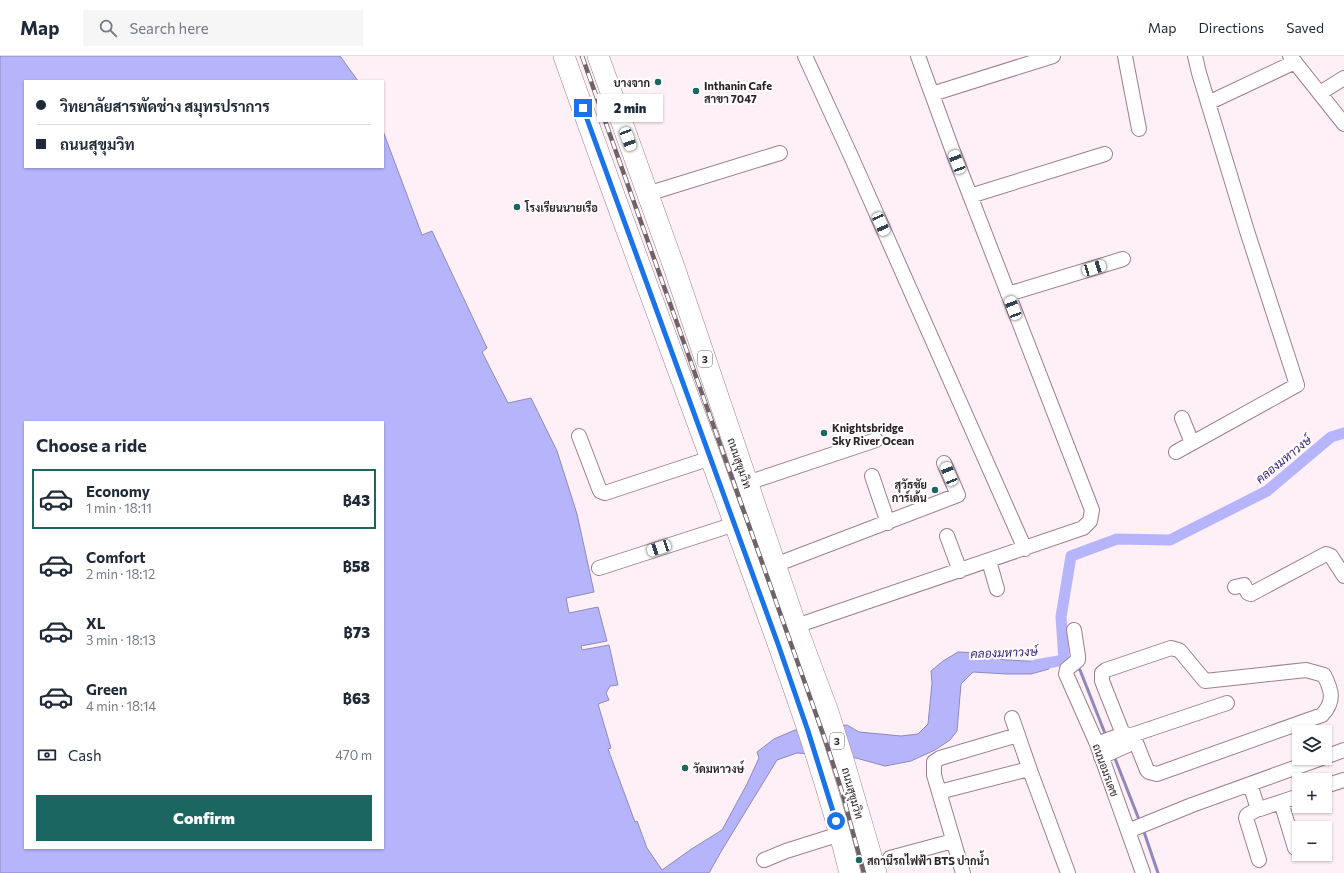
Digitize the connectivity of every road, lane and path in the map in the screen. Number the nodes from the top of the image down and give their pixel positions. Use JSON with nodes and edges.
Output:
{"nodes":[{"id":1,"x":564,"y":56,"type":"edge"},
{"id":2,"x":598,"y":56,"type":"edge"},
{"id":3,"x":804,"y":56,"type":"edge"},
{"id":4,"x":918,"y":56,"type":"edge"},
{"id":5,"x":1053,"y":56,"type":"edge"},
{"id":6,"x":1125,"y":56,"type":"edge"},
{"id":7,"x":1195,"y":56,"type":"edge"},
{"id":8,"x":1293,"y":59,"type":"edge"},
{"id":9,"x":1344,"y":78,"type":"edge"},
{"id":10,"x":1320,"y":93,"type":"junction"},
{"id":11,"x":932,"y":94,"type":"junction"},
{"id":12,"x":1208,"y":102,"type":"junction"},
{"id":13,"x":1344,"y":124,"type":"edge"},
{"id":14,"x":1139,"y":129,"type":"dead end"},
{"id":15,"x":780,"y":153,"type":"dead end"},
{"id":16,"x":1105,"y":154,"type":"dead end"},
{"id":17,"x":647,"y":194,"type":"junction"},
{"id":18,"x":970,"y":196,"type":"junction"},
{"id":19,"x":1123,"y":259,"type":"dead end"},
{"id":20,"x":1008,"y":294,"type":"junction"},
{"id":21,"x":706,"y":361,"type":"junction"},
{"id":22,"x":679,"y":371,"type":"junction"},
{"id":23,"x":1182,"y":418,"type":"dead end"},
{"id":24,"x":579,"y":436,"type":"dead end"},
{"id":25,"x":876,"y":440,"type":"dead end"},
{"id":26,"x":1192,"y":443,"type":"junction"},
{"id":27,"x":1176,"y":452,"type":"dead end"},
{"id":28,"x":711,"y":458,"type":"junction"},
{"id":29,"x":944,"y":463,"type":"dead end"},
{"id":30,"x":872,"y":476,"type":"dead end"},
{"id":31,"x":747,"y":483,"type":"junction"},
{"id":32,"x":888,"y":523,"type":"junction"},
{"id":33,"x":735,"y":524,"type":"junction"},
{"id":34,"x":947,"y":536,"type":"dead end"},
{"id":35,"x":1025,"y":549,"type":"junction"},
{"id":36,"x":989,"y":561,"type":"junction"},
{"id":37,"x":775,"y":565,"type":"junction"},
{"id":38,"x":599,"y":568,"type":"dead end"},
{"id":39,"x":960,"y":571,"type":"junction"},
{"id":40,"x":1344,"y":576,"type":"edge"},
{"id":41,"x":1235,"y":587,"type":"dead end"},
{"id":42,"x":997,"y":589,"type":"dead end"},
{"id":43,"x":796,"y":626,"type":"junction"},
{"id":44,"x":1074,"y":630,"type":"dead end"},
{"id":45,"x":1228,"y":702,"type":"dead end"},
{"id":46,"x":1012,"y":718,"type":"dead end"},
{"id":47,"x":1018,"y":735,"type":"junction"},
{"id":48,"x":1114,"y":743,"type":"junction"},
{"id":49,"x":1344,"y":750,"type":"edge"},
{"id":50,"x":1332,"y":755,"type":"edge"},
{"id":51,"x":1304,"y":765,"type":"edge"},
{"id":52,"x":1031,"y":772,"type":"junction"},
{"id":53,"x":1344,"y":780,"type":"edge"},
{"id":54,"x":1250,"y":784,"type":"junction"},
{"id":55,"x":1332,"y":784,"type":"edge"},
{"id":56,"x":939,"y":792,"type":"junction"},
{"id":57,"x":1292,"y":798,"type":"edge"},
{"id":58,"x":1281,"y":802,"type":"junction"},
{"id":59,"x":1258,"y":809,"type":"junction"},
{"id":60,"x":838,"y":827,"type":"junction"},
{"id":61,"x":1137,"y":827,"type":"junction"},
{"id":62,"x":1292,"y":838,"type":"edge"},
{"id":63,"x":954,"y":841,"type":"junction"},
{"id":64,"x":890,"y":858,"type":"dead end"},
{"id":65,"x":764,"y":860,"type":"dead end"},
{"id":66,"x":1259,"y":860,"type":"dead end"},
{"id":67,"x":850,"y":873,"type":"edge"},
{"id":68,"x":876,"y":873,"type":"edge"},
{"id":69,"x":963,"y":873,"type":"edge"},
{"id":70,"x":1068,"y":873,"type":"edge"},
{"id":71,"x":1143,"y":873,"type":"edge"}],
"edges":[{"from":1,"to":22,"type":"highway","number":"3"},
{"from":2,"to":17,"type":"highway","name":"ถนนสุขุมวิท","number":"3"},
{"from":3,"to":35,"type":"street"},
{"from":4,"to":11,"type":"street"},
{"from":5,"to":11,"type":"street"},
{"from":6,"to":14,"type":"street"},
{"from":7,"to":12,"type":"street"},
{"from":8,"to":10,"type":"street"},
{"from":8,"to":12,"type":"street"},
{"from":9,"to":10,"type":"street"},
{"from":10,"to":13,"type":"street"},
{"from":11,"to":18,"type":"street"},
{"from":12,"to":26,"type":"street"},
{"from":15,"to":17,"type":"street"},
{"from":16,"to":18,"type":"street"},
{"from":17,"to":21,"type":"highway","name":"ถนนสุขุมวิท","number":"3"},
{"from":18,"to":20,"type":"street"},
{"from":19,"to":20,"type":"street"},
{"from":20,"to":35,"type":"street"},
{"from":21,"to":22,"type":"highway"},
{"from":21,"to":31,"type":"highway","name":"ถนนสุขุมวิท","number":"3"},
{"from":22,"to":28,"type":"highway","number":"3"},
{"from":23,"to":26,"type":"street"},
{"from":24,"to":28,"type":"street"},
{"from":25,"to":31,"type":"street"},
{"from":26,"to":27,"type":"street"},
{"from":28,"to":33,"type":"highway","number":"3"},
{"from":29,"to":32,"type":"street"},
{"from":30,"to":32,"type":"street"},
{"from":31,"to":37,"type":"highway","name":"ถนนสุขุมวิท","number":"3"},
{"from":32,"to":37,"type":"street"},
{"from":33,"to":38,"type":"street"},
{"from":33,"to":60,"type":"highway","number":"3"},
{"from":34,"to":39,"type":"street"},
{"from":35,"to":36,"type":"street"},
{"from":36,"to":39,"type":"street"},
{"from":36,"to":42,"type":"street"},
{"from":37,"to":43,"type":"highway","name":"ถนนสุขุมวิท","number":"3"},
{"from":39,"to":43,"type":"street"},
{"from":40,"to":41,"type":"street"},
{"from":43,"to":68,"type":"highway","name":"ถนนสุขุมวิท","number":"3"},
{"from":44,"to":48,"type":"street","name":"ถนนอมรเดช"},
{"from":45,"to":48,"type":"street"},
{"from":46,"to":47,"type":"street"},
{"from":47,"to":52,"type":"street"},
{"from":47,"to":56,"type":"street"},
{"from":48,"to":48,"type":"street"},
{"from":48,"to":61,"type":"street","name":"ถนนอมรเดช"},
{"from":49,"to":50,"type":"street"},
{"from":51,"to":54,"type":"street"},
{"from":52,"to":56,"type":"street"},
{"from":52,"to":70,"type":"street"},
{"from":53,"to":55,"type":"street"},
{"from":54,"to":59,"type":"street"},
{"from":54,"to":61,"type":"street"},
{"from":56,"to":63,"type":"street"},
{"from":57,"to":58,"type":"street"},
{"from":58,"to":59,"type":"street"},
{"from":58,"to":62,"type":"street"},
{"from":59,"to":66,"type":"street"},
{"from":60,"to":65,"type":"street"},
{"from":60,"to":67,"type":"highway","number":"3"},
{"from":61,"to":71,"type":"street","name":"ถนนอมรเดช"},
{"from":63,"to":64,"type":"street"},
{"from":63,"to":69,"type":"street"}]}
